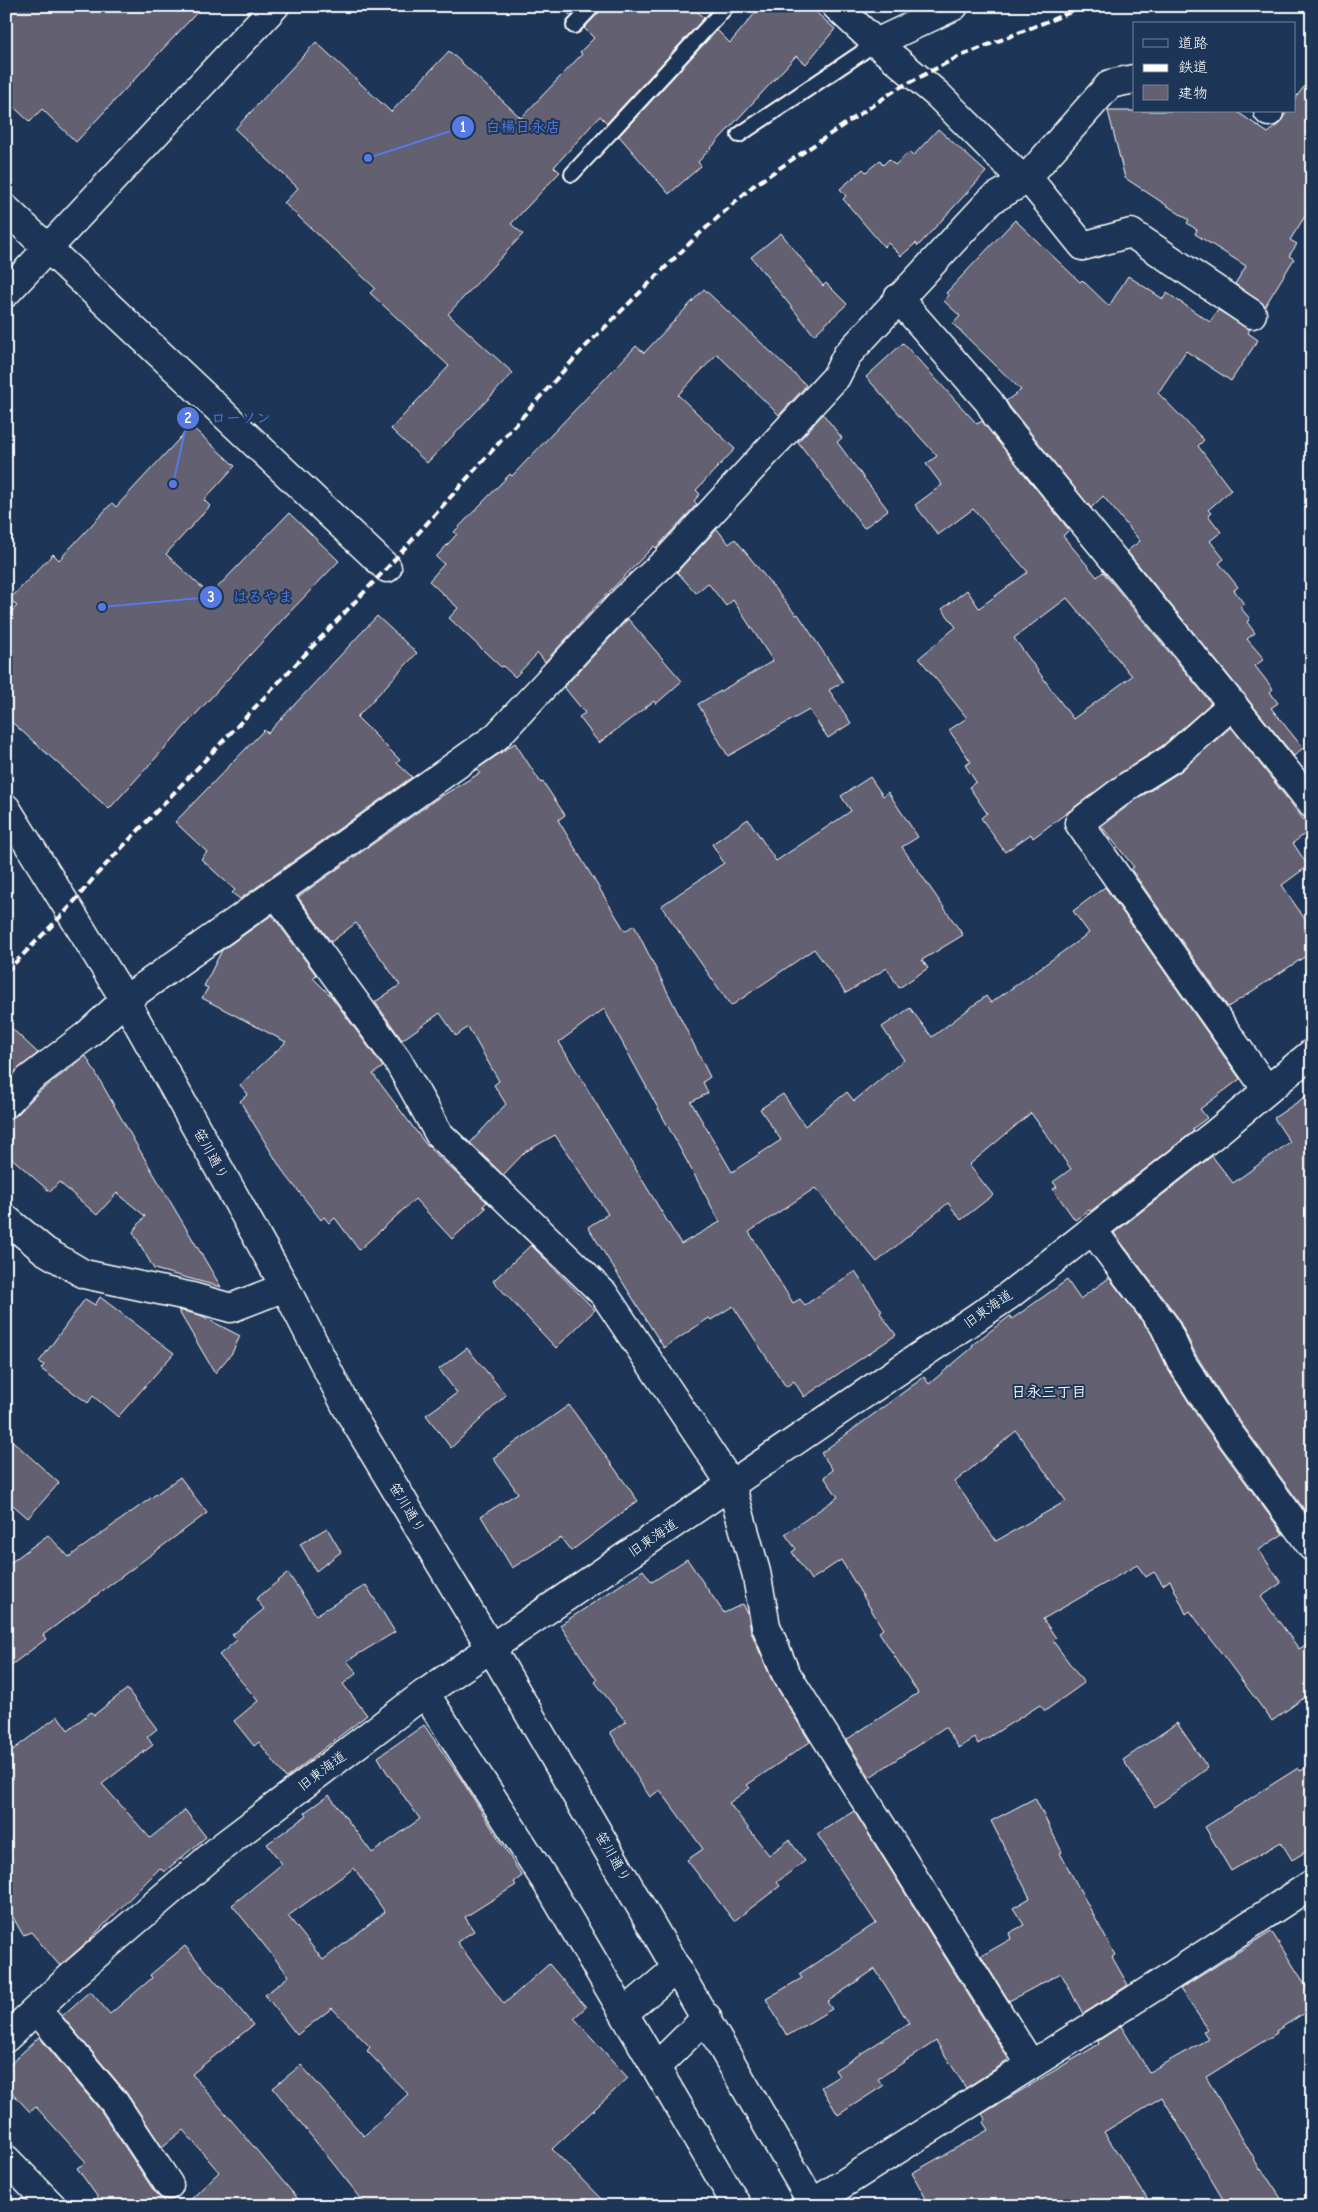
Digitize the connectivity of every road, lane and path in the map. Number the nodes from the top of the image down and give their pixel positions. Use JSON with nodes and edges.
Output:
{"nodes":[{"id":1,"x":275,"y":6,"type":"edge"},
{"id":2,"x":593,"y":6,"type":"edge"},
{"id":3,"x":727,"y":6,"type":"edge"},
{"id":4,"x":836,"y":6,"type":"edge"},
{"id":5,"x":954,"y":6,"type":"edge"},
{"id":6,"x":574,"y":26,"type":"dead end"},
{"id":7,"x":876,"y":43,"type":"junction"},
{"id":8,"x":1133,"y":79,"type":"edge"},
{"id":9,"x":739,"y":135,"type":"dead end"},
{"id":10,"x":572,"y":174,"type":"dead end"},
{"id":11,"x":1026,"y":179,"type":"junction"},
{"id":12,"x":6,"y":209,"type":"edge"},
{"id":13,"x":49,"y":248,"type":"junction"},
{"id":14,"x":6,"y":293,"type":"edge"},
{"id":15,"x":898,"y":298,"type":"junction"},
{"id":16,"x":1252,"y":314,"type":"dead end"},
{"id":17,"x":387,"y":568,"type":"dead end"},
{"id":18,"x":1233,"y":704,"type":"junction"},
{"id":19,"x":1312,"y":804,"type":"edge"},
{"id":20,"x":6,"y":808,"type":"edge"},
{"id":21,"x":275,"y":892,"type":"junction"},
{"id":22,"x":125,"y":1000,"type":"junction"},
{"id":23,"x":1312,"y":1053,"type":"edge"},
{"id":24,"x":1267,"y":1090,"type":"junction"},
{"id":25,"x":6,"y":1104,"type":"edge"},
{"id":26,"x":6,"y":1219,"type":"edge"},
{"id":27,"x":1092,"y":1231,"type":"junction"},
{"id":28,"x":285,"y":1287,"type":"junction"},
{"id":29,"x":731,"y":1484,"type":"junction"},
{"id":30,"x":1312,"y":1547,"type":"edge"},
{"id":31,"x":491,"y":1648,"type":"junction"},
{"id":32,"x":425,"y":1693,"type":"junction"},
{"id":33,"x":1312,"y":1884,"type":"edge"},
{"id":34,"x":677,"y":1968,"type":"junction"},
{"id":35,"x":37,"y":2010,"type":"junction"},
{"id":36,"x":624,"y":2013,"type":"junction"},
{"id":37,"x":706,"y":2018,"type":"junction"},
{"id":38,"x":6,"y":2038,"type":"edge"},
{"id":39,"x":1031,"y":2065,"type":"junction"},
{"id":40,"x":656,"y":2067,"type":"junction"},
{"id":41,"x":6,"y":2159,"type":"edge"},
{"id":42,"x":169,"y":2185,"type":"dead end"},
{"id":43,"x":736,"y":2204,"type":"dead end"},
{"id":44,"x":811,"y":2205,"type":"edge"},
{"id":45,"x":52,"y":2206,"type":"edge"}],
"edges":[{"from":1,"to":13,"type":"street"},
{"from":2,"to":6,"type":"lane"},
{"from":3,"to":10,"type":"lane"},
{"from":4,"to":7,"type":"street"},
{"from":5,"to":7,"type":"street"},
{"from":7,"to":9,"type":"lane"},
{"from":7,"to":11,"type":"street"},
{"from":8,"to":11,"type":"street"},
{"from":11,"to":15,"type":"street"},
{"from":11,"to":16,"type":"street"},
{"from":12,"to":13,"type":"street"},
{"from":13,"to":14,"type":"street"},
{"from":13,"to":17,"type":"street"},
{"from":15,"to":18,"type":"street"},
{"from":15,"to":21,"type":"street"},
{"from":18,"to":19,"type":"street"},
{"from":18,"to":24,"type":"street"},
{"from":20,"to":22,"type":"street","name":"笹川通り"},
{"from":21,"to":22,"type":"street"},
{"from":21,"to":29,"type":"street"},
{"from":22,"to":25,"type":"street"},
{"from":22,"to":28,"type":"street","name":"笹川通り"},
{"from":23,"to":24,"type":"street","name":"旧東海道"},
{"from":24,"to":27,"type":"street","name":"旧東海道"},
{"from":26,"to":28,"type":"street"},
{"from":27,"to":29,"type":"street","name":"旧東海道"},
{"from":27,"to":30,"type":"street"},
{"from":28,"to":31,"type":"street","name":"笹川通り"},
{"from":29,"to":31,"type":"street","name":"旧東海道"},
{"from":29,"to":39,"type":"street"},
{"from":31,"to":32,"type":"street","name":"旧東海道"},
{"from":31,"to":34,"type":"street","name":"笹川通り"},
{"from":32,"to":35,"type":"street","name":"旧東海道"},
{"from":32,"to":36,"type":"street"},
{"from":33,"to":39,"type":"street"},
{"from":34,"to":36,"type":"street"},
{"from":34,"to":37,"type":"street","name":"笹川通り"},
{"from":35,"to":38,"type":"street","name":"旧東海道"},
{"from":35,"to":42,"type":"street"},
{"from":36,"to":40,"type":"street"},
{"from":37,"to":40,"type":"street"},
{"from":37,"to":44,"type":"street","name":"笹川通り"},
{"from":39,"to":44,"type":"street"},
{"from":40,"to":43,"type":"street"},
{"from":41,"to":45,"type":"street"}]}
